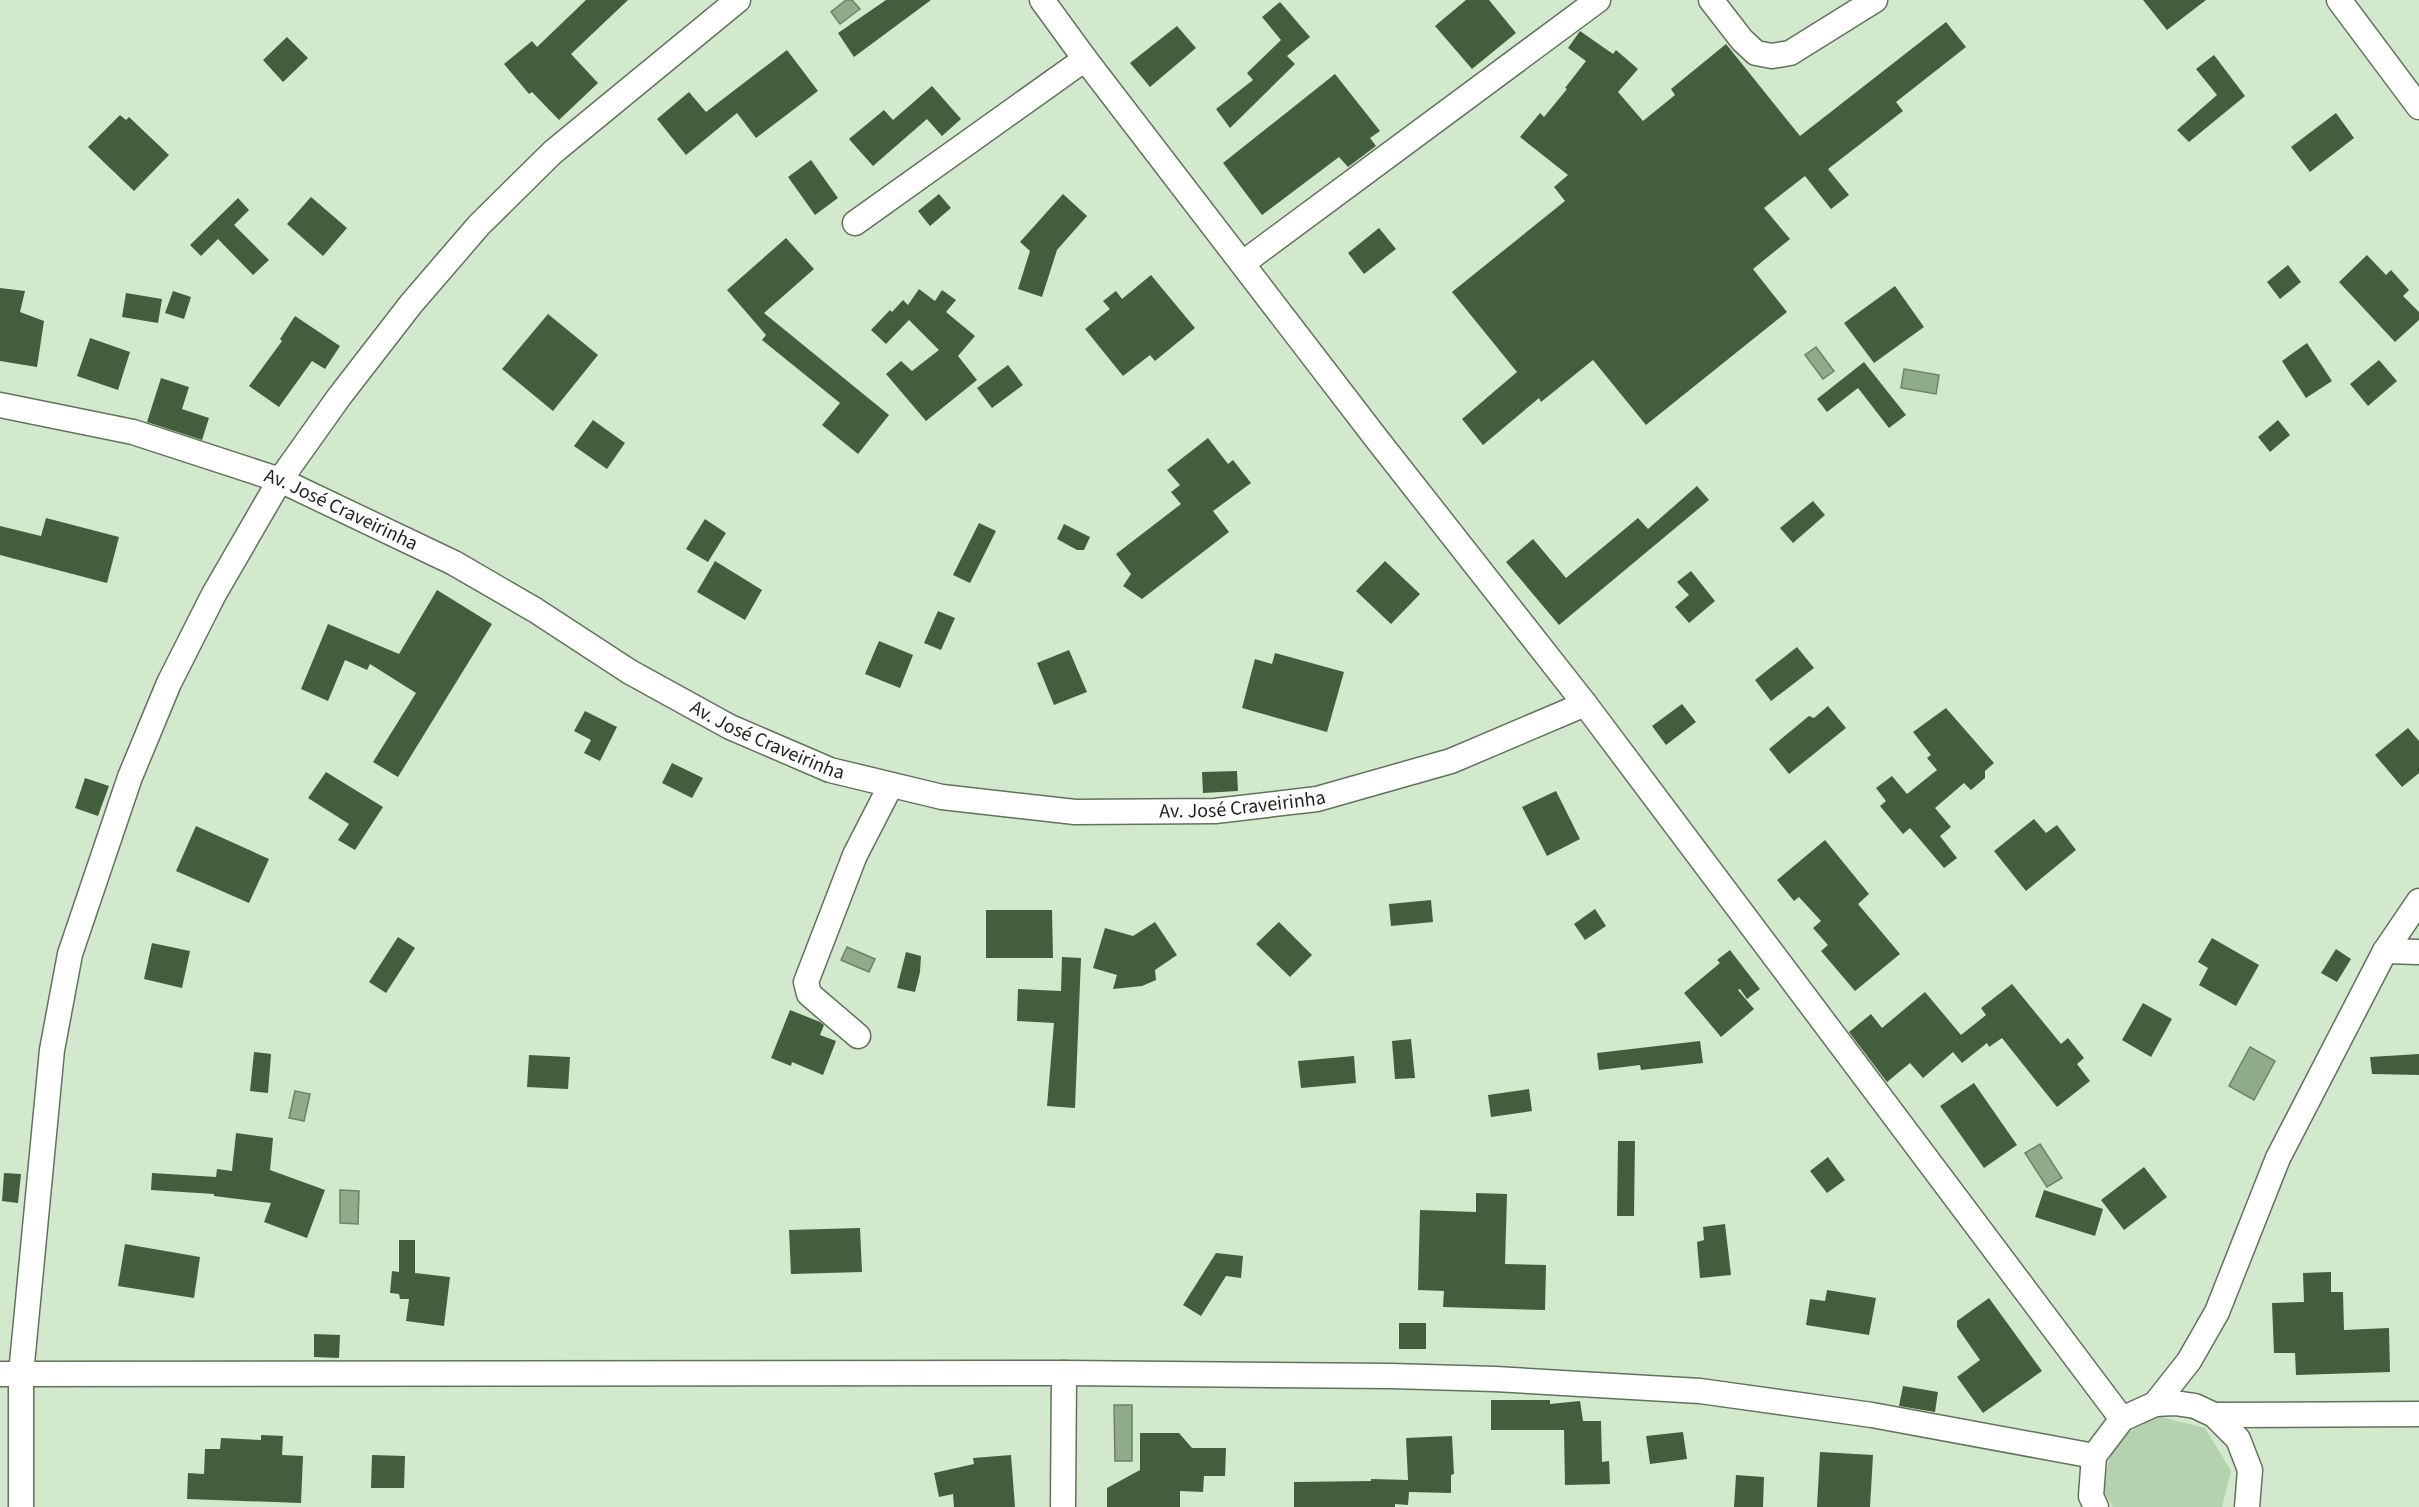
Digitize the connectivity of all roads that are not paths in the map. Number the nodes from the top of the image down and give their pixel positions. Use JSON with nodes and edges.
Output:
{"nodes":[{"id":1,"x":738,"y":0,"type":"edge"},
{"id":2,"x":1042,"y":0,"type":"edge"},
{"id":3,"x":1598,"y":0,"type":"edge"},
{"id":4,"x":1711,"y":0,"type":"edge"},
{"id":5,"x":1875,"y":0,"type":"edge"},
{"id":6,"x":2339,"y":0,"type":"edge"},
{"id":7,"x":1085,"y":59,"type":"junction"},
{"id":8,"x":2419,"y":107,"type":"edge"},
{"id":9,"x":855,"y":223,"type":"dead end"},
{"id":10,"x":1243,"y":263,"type":"junction"},
{"id":11,"x":0,"y":405,"type":"edge"},
{"id":12,"x":280,"y":480,"type":"junction"},
{"id":13,"x":1585,"y":704,"type":"junction"},
{"id":14,"x":891,"y":785,"type":"junction"},
{"id":15,"x":2419,"y":901,"type":"edge"},
{"id":16,"x":2385,"y":951,"type":"junction"},
{"id":17,"x":2419,"y":952,"type":"edge"},
{"id":18,"x":858,"y":1036,"type":"dead end"},
{"id":19,"x":1064,"y":1373,"type":"junction"},
{"id":20,"x":11,"y":1374,"type":"edge"},
{"id":21,"x":2155,"y":1404,"type":"junction"},
{"id":22,"x":2419,"y":1414,"type":"edge"},
{"id":23,"x":2214,"y":1415,"type":"junction"},
{"id":24,"x":2122,"y":1419,"type":"junction"},
{"id":25,"x":2094,"y":1456,"type":"junction"},
{"id":26,"x":21,"y":1507,"type":"edge"},
{"id":27,"x":1063,"y":1507,"type":"edge"},
{"id":28,"x":2096,"y":1507,"type":"edge"},
{"id":29,"x":2247,"y":1507,"type":"edge"}],
"edges":[{"from":1,"to":12,"type":"street"},
{"from":2,"to":7,"type":"street"},
{"from":3,"to":10,"type":"street"},
{"from":4,"to":5,"type":"street"},
{"from":6,"to":8,"type":"street"},
{"from":7,"to":9,"type":"street"},
{"from":7,"to":10,"type":"street"},
{"from":10,"to":13,"type":"street"},
{"from":11,"to":12,"type":"street","name":"Av. José Craveirinha"},
{"from":12,"to":14,"type":"street","name":"Av. José Craveirinha"},
{"from":12,"to":20,"type":"street"},
{"from":13,"to":14,"type":"street","name":"Av. José Craveirinha"},
{"from":13,"to":24,"type":"street"},
{"from":14,"to":18,"type":"street"},
{"from":15,"to":16,"type":"street"},
{"from":16,"to":17,"type":"street"},
{"from":16,"to":21,"type":"street"},
{"from":19,"to":20,"type":"street"},
{"from":19,"to":25,"type":"street"},
{"from":19,"to":27,"type":"street"},
{"from":20,"to":26,"type":"street"},
{"from":21,"to":23,"type":"street"},
{"from":21,"to":24,"type":"street"},
{"from":22,"to":23,"type":"street"},
{"from":23,"to":29,"type":"street"},
{"from":24,"to":25,"type":"street"},
{"from":25,"to":28,"type":"street"}]}
